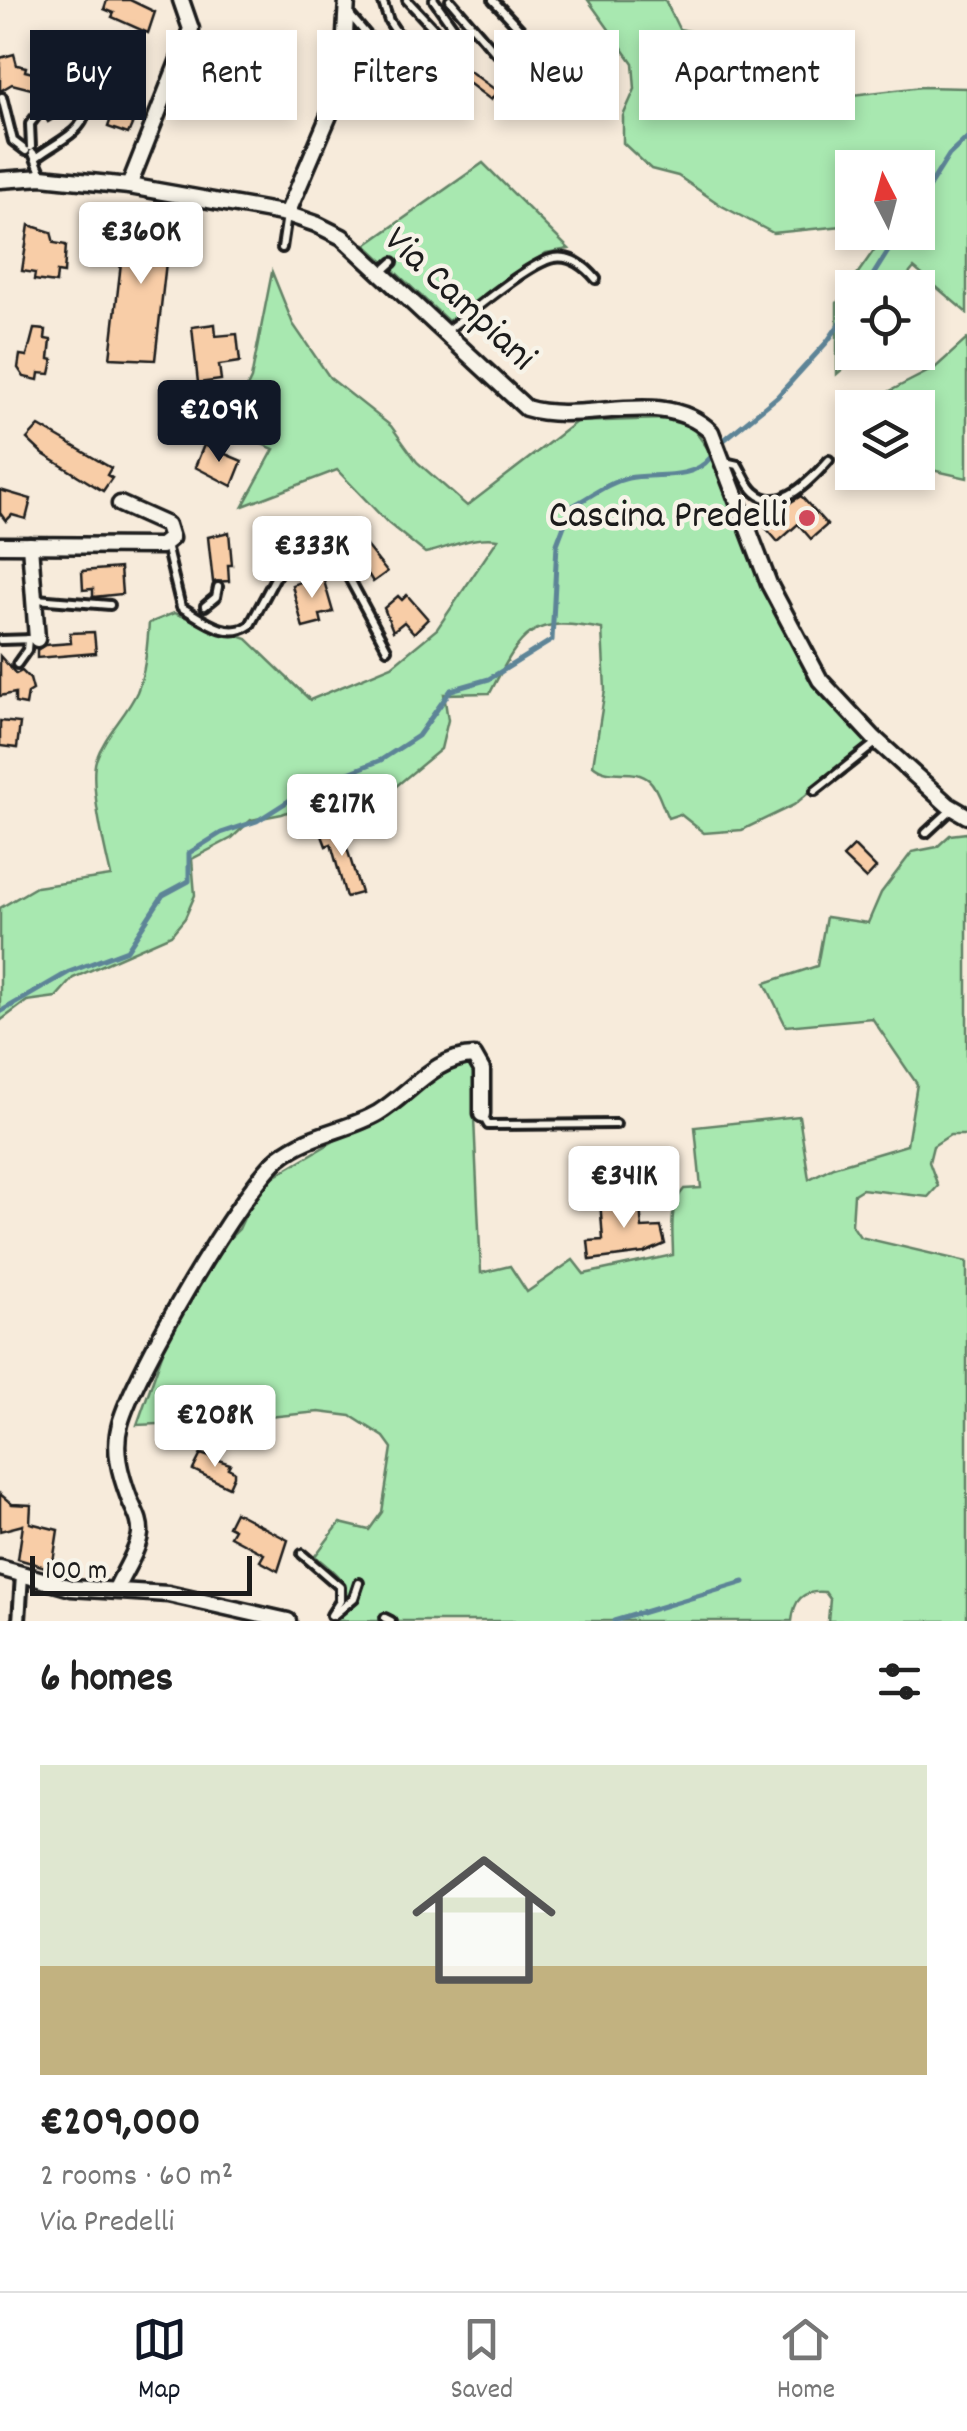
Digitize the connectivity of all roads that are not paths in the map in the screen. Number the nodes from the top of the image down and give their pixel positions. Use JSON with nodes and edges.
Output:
{"nodes":[{"id":1,"x":180,"y":0,"type":"edge"},
{"id":2,"x":382,"y":0,"type":"edge"},
{"id":3,"x":407,"y":0,"type":"edge"},
{"id":4,"x":434,"y":0,"type":"edge"},
{"id":5,"x":450,"y":0,"type":"edge"},
{"id":6,"x":493,"y":0,"type":"edge"},
{"id":7,"x":348,"y":6,"type":"edge"},
{"id":8,"x":2,"y":96,"type":"edge"},
{"id":9,"x":33,"y":120,"type":"edge"},
{"id":10,"x":83,"y":120,"type":"edge"},
{"id":11,"x":32,"y":152,"type":"junction"},
{"id":12,"x":42,"y":176,"type":"junction"},
{"id":13,"x":0,"y":180,"type":"edge"},
{"id":14,"x":129,"y":186,"type":"junction"},
{"id":15,"x":287,"y":214,"type":"junction"},
{"id":16,"x":282,"y":248,"type":"dead end"},
{"id":17,"x":596,"y":279,"type":"dead end"},
{"id":18,"x":446,"y":332,"type":"junction"},
{"id":19,"x":829,"y":460,"type":"dead end"},
{"id":20,"x":724,"y":462,"type":"junction"},
{"id":21,"x":120,"y":504,"type":"dead end"},
{"id":22,"x":166,"y":544,"type":"junction"},
{"id":23,"x":0,"y":545,"type":"edge"},
{"id":24,"x":30,"y":545,"type":"junction"},
{"id":25,"x":218,"y":587,"type":"dead end"},
{"id":26,"x":34,"y":598,"type":"junction"},
{"id":27,"x":110,"y":605,"type":"dead end"},
{"id":28,"x":200,"y":610,"type":"junction"},
{"id":29,"x":32,"y":639,"type":"junction"},
{"id":30,"x":0,"y":640,"type":"edge"},
{"id":31,"x":387,"y":650,"type":"dead end"},
{"id":32,"x":17,"y":664,"type":"dead end"},
{"id":33,"x":878,"y":741,"type":"junction"},
{"id":34,"x":815,"y":791,"type":"dead end"},
{"id":35,"x":953,"y":808,"type":"junction"},
{"id":36,"x":967,"y":816,"type":"edge"},
{"id":37,"x":926,"y":833,"type":"dead end"},
{"id":38,"x":482,"y":1114,"type":"joint"},
{"id":39,"x":616,"y":1124,"type":"dead end"},
{"id":40,"x":302,"y":1554,"type":"dead end"},
{"id":41,"x":0,"y":1568,"type":"edge"},
{"id":42,"x":22,"y":1575,"type":"junction"},
{"id":43,"x":359,"y":1582,"type":"dead end"},
{"id":44,"x":116,"y":1589,"type":"junction"},
{"id":45,"x":20,"y":1621,"type":"edge"},
{"id":46,"x":288,"y":1621,"type":"edge"}],
"edges":[{"from":1,"to":14,"type":"street"},
{"from":2,"to":7,"type":"lane"},
{"from":3,"to":4,"type":"lane"},
{"from":5,"to":6,"type":"lane"},
{"from":7,"to":15,"type":"street"},
{"from":8,"to":11,"type":"lane"},
{"from":9,"to":11,"type":"lane"},
{"from":10,"to":11,"type":"lane"},
{"from":11,"to":12,"type":"lane"},
{"from":12,"to":13,"type":"street","name":"Via Campiani"},
{"from":12,"to":14,"type":"street","name":"Via Campiani"},
{"from":14,"to":15,"type":"street","name":"Via Campiani"},
{"from":15,"to":16,"type":"lane"},
{"from":15,"to":18,"type":"street","name":"Via Campiani"},
{"from":17,"to":18,"type":"lane"},
{"from":18,"to":20,"type":"street","name":"Via Campiani"},
{"from":19,"to":20,"type":"lane"},
{"from":20,"to":33,"type":"street","name":"Via Campiani"},
{"from":21,"to":22,"type":"street"},
{"from":22,"to":24,"type":"street"},
{"from":22,"to":28,"type":"lane"},
{"from":23,"to":24,"type":"street"},
{"from":24,"to":26,"type":"street"},
{"from":25,"to":28,"type":"lane"},
{"from":26,"to":27,"type":"lane"},
{"from":26,"to":29,"type":"street"},
{"from":28,"to":31,"type":"lane"},
{"from":29,"to":30,"type":"lane"},
{"from":29,"to":32,"type":"lane"},
{"from":33,"to":34,"type":"lane"},
{"from":33,"to":35,"type":"street","name":"Via Campiani"},
{"from":35,"to":36,"type":"street","name":"Via Campiani"},
{"from":35,"to":37,"type":"lane"},
{"from":38,"to":39,"type":"lane"},
{"from":38,"to":44,"type":"street"},
{"from":40,"to":43,"type":"lane"},
{"from":41,"to":42,"type":"street"},
{"from":42,"to":44,"type":"street"},
{"from":42,"to":45,"type":"street"},
{"from":44,"to":46,"type":"street"}]}
